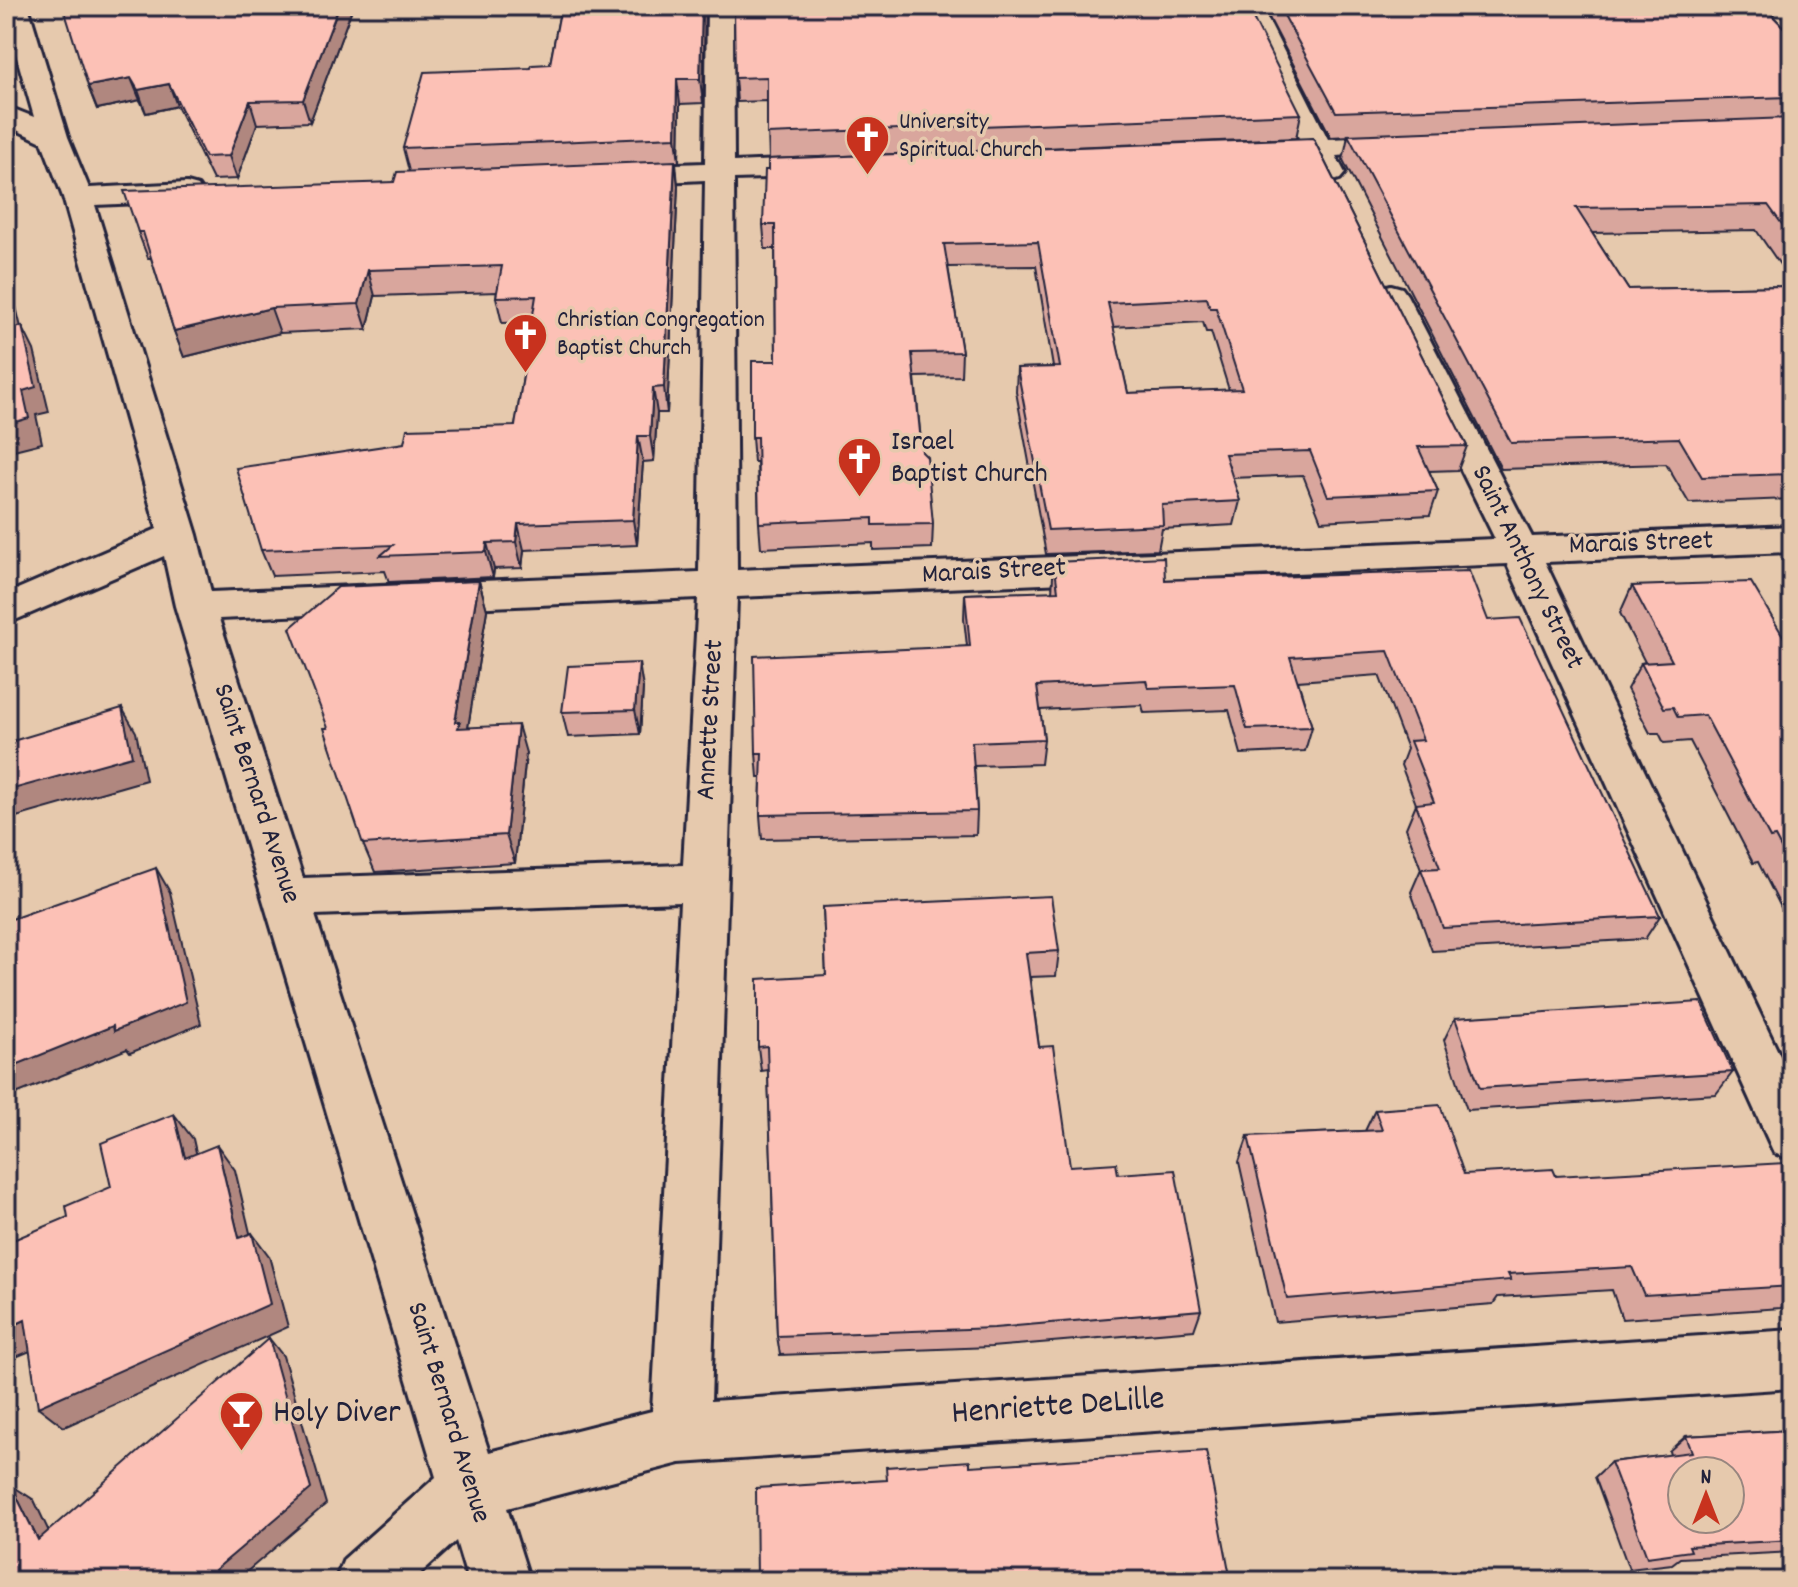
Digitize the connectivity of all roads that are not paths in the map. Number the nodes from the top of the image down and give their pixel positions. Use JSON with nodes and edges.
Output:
{"nodes":[{"id":1,"x":15,"y":6,"type":"edge"},
{"id":2,"x":720,"y":6,"type":"edge"},
{"id":3,"x":1248,"y":6,"type":"edge"},
{"id":4,"x":1765,"y":6,"type":"edge"},
{"id":5,"x":1792,"y":33,"type":"edge"},
{"id":6,"x":6,"y":114,"type":"edge"},
{"id":7,"x":54,"y":137,"type":"junction"},
{"id":8,"x":1428,"y":144,"type":"edge"},
{"id":9,"x":1317,"y":148,"type":"junction"},
{"id":10,"x":1239,"y":151,"type":"edge"},
{"id":11,"x":846,"y":167,"type":"edge"},
{"id":12,"x":720,"y":171,"type":"junction"},
{"id":13,"x":595,"y":176,"type":"edge"},
{"id":14,"x":220,"y":191,"type":"edge"},
{"id":15,"x":78,"y":197,"type":"junction"},
{"id":16,"x":1345,"y":204,"type":"edge"},
{"id":17,"x":1373,"y":259,"type":"edge"},
{"id":18,"x":178,"y":535,"type":"junction"},
{"id":19,"x":1792,"y":539,"type":"edge"},
{"id":20,"x":1520,"y":550,"type":"junction"},
{"id":21,"x":718,"y":585,"type":"junction"},
{"id":22,"x":195,"y":606,"type":"junction"},
{"id":23,"x":6,"y":610,"type":"edge"},
{"id":24,"x":705,"y":883,"type":"junction"},
{"id":25,"x":287,"y":897,"type":"junction"},
{"id":26,"x":1792,"y":1136,"type":"edge"},
{"id":27,"x":1792,"y":1359,"type":"edge"},
{"id":28,"x":680,"y":1433,"type":"junction"},
{"id":29,"x":470,"y":1487,"type":"junction"},
{"id":30,"x":366,"y":1581,"type":"edge"},
{"id":31,"x":499,"y":1581,"type":"edge"}],
"edges":[{"from":1,"to":7,"type":"street","name":"Saint Bernard Avenue"},
{"from":2,"to":12,"type":"street","name":"Annette Street"},
{"from":3,"to":9,"type":"street"},
{"from":4,"to":5,"type":"street"},
{"from":6,"to":7,"type":"street"},
{"from":7,"to":15,"type":"street","name":"Saint Bernard Avenue"},
{"from":8,"to":9,"type":"street"},
{"from":9,"to":10,"type":"street"},
{"from":9,"to":16,"type":"street"},
{"from":11,"to":12,"type":"street"},
{"from":12,"to":13,"type":"street"},
{"from":12,"to":21,"type":"street","name":"Annette Street"},
{"from":14,"to":15,"type":"street"},
{"from":15,"to":18,"type":"street","name":"Saint Bernard Avenue"},
{"from":17,"to":20,"type":"street","name":"Saint Anthony Street"},
{"from":18,"to":22,"type":"street","name":"Saint Bernard Avenue"},
{"from":18,"to":23,"type":"street"},
{"from":19,"to":20,"type":"street","name":"Marais Street"},
{"from":20,"to":21,"type":"street","name":"Marais Street"},
{"from":20,"to":26,"type":"street","name":"Saint Anthony Street"},
{"from":21,"to":22,"type":"street","name":"Marais Street"},
{"from":21,"to":24,"type":"street","name":"Annette Street"},
{"from":22,"to":25,"type":"street","name":"Saint Bernard Avenue"},
{"from":24,"to":25,"type":"street"},
{"from":24,"to":28,"type":"street","name":"Annette Street"},
{"from":25,"to":29,"type":"street","name":"Saint Bernard Avenue"},
{"from":27,"to":28,"type":"street","name":"Henriette DeLille"},
{"from":28,"to":29,"type":"street","name":"Henriette DeLille"},
{"from":29,"to":30,"type":"street","name":"Henriette DeLille"},
{"from":29,"to":31,"type":"street","name":"Saint Bernard Avenue"}]}
